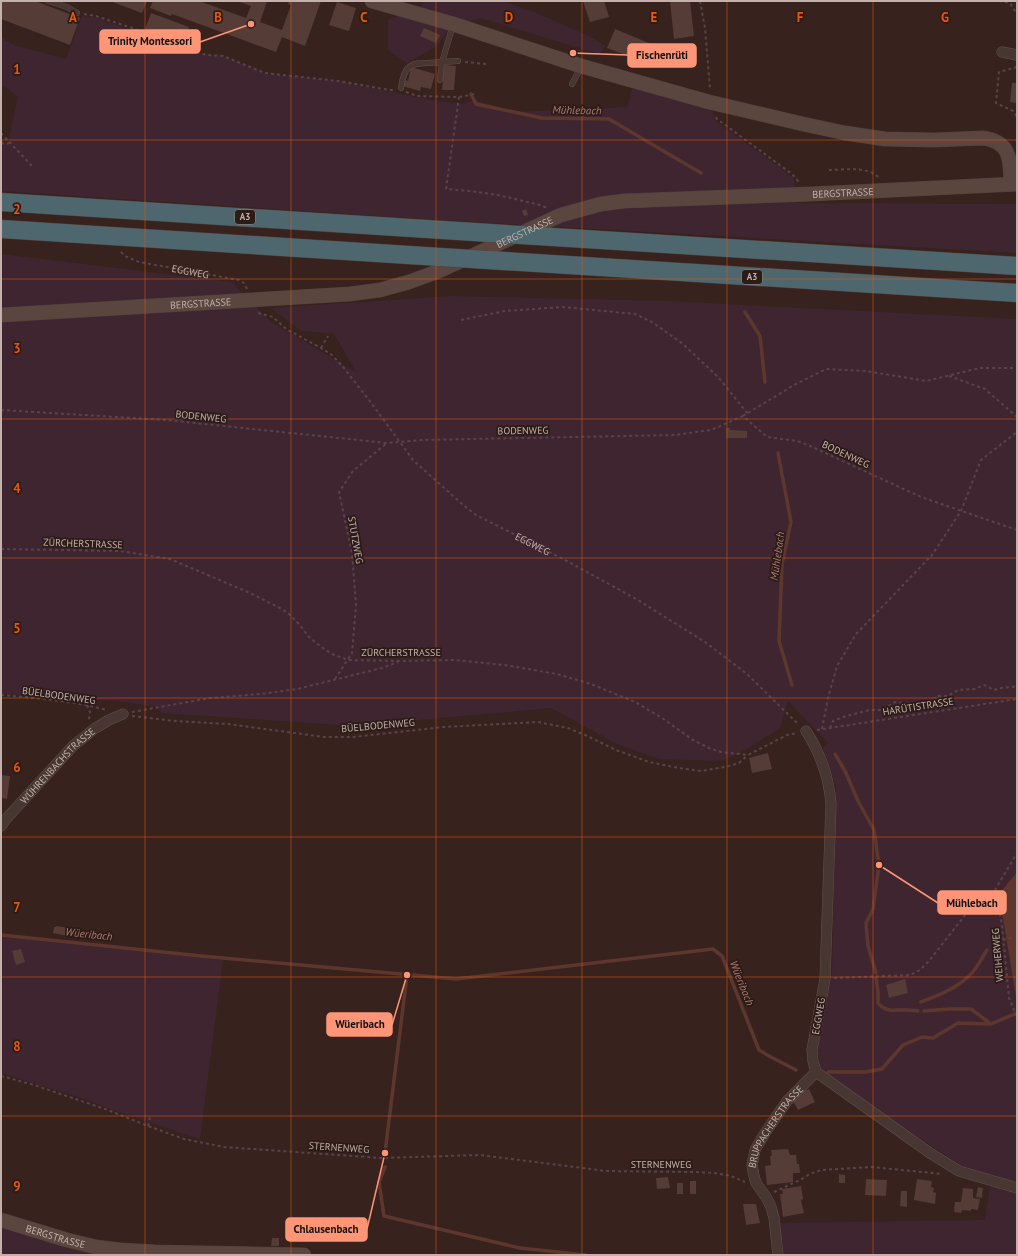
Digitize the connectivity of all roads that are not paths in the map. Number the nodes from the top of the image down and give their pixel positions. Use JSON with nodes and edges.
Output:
{"nodes":[{"id":1,"x":48,"y":1,"type":"edge"},
{"id":2,"x":372,"y":1,"type":"edge"},
{"id":3,"x":77,"y":13,"type":"road end"},
{"id":4,"x":453,"y":24,"type":"junction"},
{"id":5,"x":1002,"y":52,"type":"dead end"},
{"id":6,"x":1017,"y":55,"type":"edge"},
{"id":7,"x":458,"y":61,"type":"road end"},
{"id":8,"x":442,"y":62,"type":"junction"},
{"id":9,"x":581,"y":66,"type":"junction"},
{"id":10,"x":440,"y":80,"type":"dead end"},
{"id":11,"x":572,"y":84,"type":"dead end"},
{"id":12,"x":401,"y":88,"type":"road end"},
{"id":13,"x":1014,"y":184,"type":"edge"},
{"id":14,"x":1,"y":202,"type":"edge"},
{"id":15,"x":1,"y":229,"type":"edge"},
{"id":16,"x":1017,"y":266,"type":"edge"},
{"id":17,"x":1017,"y":293,"type":"edge"},
{"id":18,"x":1,"y":315,"type":"edge"},
{"id":19,"x":123,"y":714,"type":"road end"},
{"id":20,"x":806,"y":731,"type":"road end"},
{"id":21,"x":1,"y":826,"type":"edge"},
{"id":22,"x":816,"y":1072,"type":"junction"},
{"id":23,"x":1017,"y":1188,"type":"edge"},
{"id":24,"x":1,"y":1220,"type":"edge"},
{"id":25,"x":304,"y":1255,"type":"edge"},
{"id":26,"x":778,"y":1255,"type":"edge"}],
"edges":[{"from":1,"to":3,"type":"lane"},
{"from":2,"to":4,"type":"street","name":"BERGSTRASSE"},
{"from":4,"to":8,"type":"lane"},
{"from":4,"to":9,"type":"street","name":"BERGSTRASSE"},
{"from":5,"to":6,"type":"street"},
{"from":7,"to":8,"type":"lane"},
{"from":8,"to":10,"type":"lane"},
{"from":8,"to":12,"type":"lane"},
{"from":9,"to":11,"type":"lane"},
{"from":9,"to":13,"type":"street","name":"BERGSTRASSE"},
{"from":13,"to":18,"type":"street","name":"BERGSTRASSE"},
{"from":14,"to":16,"type":"highway","number":"A3","bridge":true},
{"from":15,"to":17,"type":"highway","number":"A3","bridge":true},
{"from":19,"to":21,"type":"street","name":"WÜHRENBACHSTRASSE"},
{"from":20,"to":22,"type":"street","name":"EGGWEG"},
{"from":22,"to":23,"type":"street"},
{"from":22,"to":26,"type":"street","name":"BRUPPACHERSTRASSE"},
{"from":24,"to":25,"type":"street","name":"BERGSTRASSE"}]}
